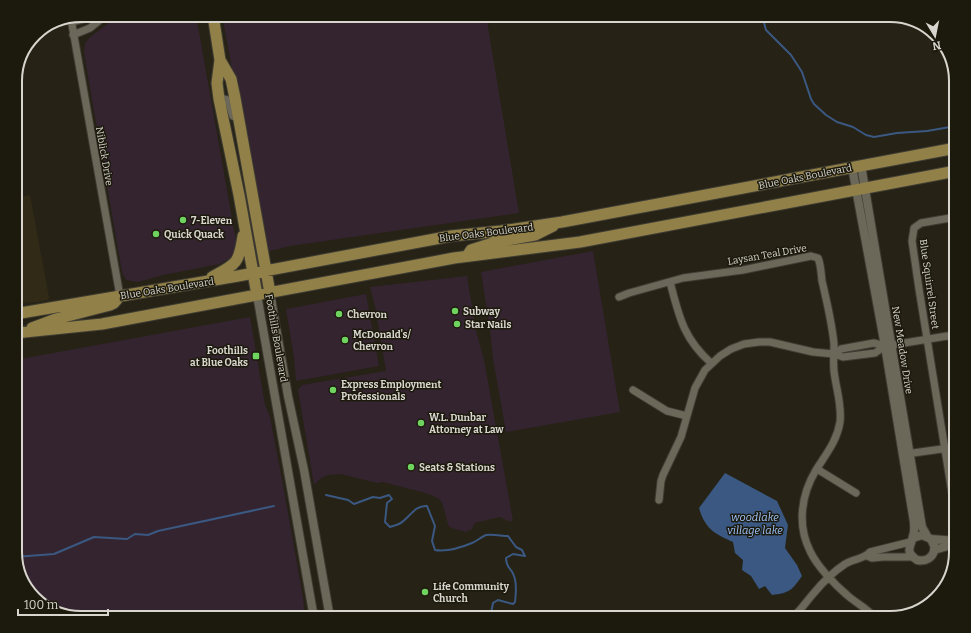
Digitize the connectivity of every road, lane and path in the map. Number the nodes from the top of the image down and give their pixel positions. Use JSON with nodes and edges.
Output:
{"nodes":[{"id":1,"x":97,"y":22,"type":"edge"},
{"id":2,"x":214,"y":22,"type":"edge"},
{"id":3,"x":71,"y":23,"type":"edge"},
{"id":4,"x":73,"y":35,"type":"junction"},
{"id":5,"x":220,"y":60,"type":"junction"},
{"id":6,"x":219,"y":99,"type":"junction"},
{"id":7,"x":240,"y":128,"type":"junction"},
{"id":8,"x":949,"y":149,"type":"edge"},
{"id":9,"x":857,"y":166,"type":"junction"},
{"id":10,"x":949,"y":172,"type":"edge"},
{"id":11,"x":860,"y":189,"type":"junction"},
{"id":12,"x":949,"y":218,"type":"edge"},
{"id":13,"x":562,"y":222,"type":"junction"},
{"id":14,"x":245,"y":227,"type":"junction"},
{"id":15,"x":467,"y":257,"type":"junction"},
{"id":16,"x":266,"y":271,"type":"junction"},
{"id":17,"x":253,"y":273,"type":"junction"},
{"id":18,"x":203,"y":282,"type":"junction"},
{"id":19,"x":670,"y":282,"type":"junction"},
{"id":20,"x":270,"y":293,"type":"junction"},
{"id":21,"x":257,"y":295,"type":"junction"},
{"id":22,"x":120,"y":296,"type":"junction"},
{"id":23,"x":619,"y":297,"type":"dead end"},
{"id":24,"x":22,"y":313,"type":"edge"},
{"id":25,"x":22,"y":331,"type":"edge"},
{"id":26,"x":22,"y":332,"type":"edge"},
{"id":27,"x":949,"y":336,"type":"edge"},
{"id":28,"x":928,"y":339,"type":"junction"},
{"id":29,"x":856,"y":346,"type":"junction"},
{"id":30,"x":889,"y":346,"type":"junction"},
{"id":31,"x":834,"y":354,"type":"junction"},
{"id":32,"x":857,"y":356,"type":"junction"},
{"id":33,"x":711,"y":363,"type":"junction"},
{"id":34,"x":632,"y":390,"type":"dead end"},
{"id":35,"x":687,"y":416,"type":"junction"},
{"id":36,"x":949,"y":447,"type":"edge"},
{"id":37,"x":944,"y":448,"type":"junction"},
{"id":38,"x":907,"y":454,"type":"junction"},
{"id":39,"x":817,"y":469,"type":"junction"},
{"id":40,"x":949,"y":476,"type":"edge"},
{"id":41,"x":856,"y":493,"type":"dead end"},
{"id":42,"x":659,"y":500,"type":"dead end"},
{"id":43,"x":929,"y":537,"type":"junction"},
{"id":44,"x":911,"y":540,"type":"junction"},
{"id":45,"x":949,"y":541,"type":"edge"},
{"id":46,"x":949,"y":546,"type":"edge"},
{"id":47,"x":934,"y":550,"type":"junction"},
{"id":48,"x":883,"y":553,"type":"junction"},
{"id":49,"x":912,"y":557,"type":"junction"},
{"id":50,"x":829,"y":577,"type":"junction"},
{"id":51,"x":313,"y":611,"type":"edge"},
{"id":52,"x":329,"y":611,"type":"edge"},
{"id":53,"x":798,"y":611,"type":"edge"},
{"id":54,"x":868,"y":611,"type":"edge"}],
"edges":[{"from":1,"to":4,"type":"street"},
{"from":2,"to":5,"type":"main road","name":"Foothills Boulevard"},
{"from":3,"to":4,"type":"street","name":"Niblick Drive"},
{"from":4,"to":22,"type":"street","name":"Niblick Drive"},
{"from":5,"to":6,"type":"main road","name":"Foothills Boulevard"},
{"from":5,"to":7,"type":"main road","name":"Foothills Boulevard"},
{"from":6,"to":7,"type":"main road"},
{"from":6,"to":14,"type":"main road","name":"Foothills Boulevard"},
{"from":7,"to":16,"type":"main road","name":"Foothills Boulevard"},
{"from":8,"to":9,"type":"main road","name":"Blue Oaks Boulevard"},
{"from":9,"to":11,"type":"street","name":"New Meadow Drive"},
{"from":9,"to":13,"type":"main road","name":"Blue Oaks Boulevard"},
{"from":10,"to":11,"type":"main road"},
{"from":11,"to":15,"type":"main road"},
{"from":11,"to":30,"type":"street","name":"New Meadow Drive"},
{"from":12,"to":28,"type":"street","name":"Blue Squirrel Street"},
{"from":13,"to":15,"type":"main road"},
{"from":13,"to":16,"type":"main road","name":"Blue Oaks Boulevard"},
{"from":14,"to":17,"type":"main road","name":"Foothills Boulevard"},
{"from":14,"to":18,"type":"main road"},
{"from":15,"to":20,"type":"main road"},
{"from":16,"to":17,"type":"main road","name":"Blue Oaks Boulevard"},
{"from":16,"to":20,"type":"main road","name":"Foothills Boulevard"},
{"from":17,"to":18,"type":"main road","name":"Blue Oaks Boulevard"},
{"from":17,"to":21,"type":"main road","name":"Foothills Boulevard"},
{"from":18,"to":22,"type":"main road","name":"Blue Oaks Boulevard"},
{"from":19,"to":23,"type":"street"},
{"from":19,"to":31,"type":"street","name":"Laysan Teal Drive"},
{"from":19,"to":33,"type":"street"},
{"from":20,"to":21,"type":"main road"},
{"from":20,"to":52,"type":"street","name":"Foothills Boulevard"},
{"from":21,"to":26,"type":"main road"},
{"from":21,"to":51,"type":"street","name":"Foothills Boulevard"},
{"from":22,"to":24,"type":"main road","name":"Blue Oaks Boulevard"},
{"from":22,"to":25,"type":"main road"},
{"from":27,"to":28,"type":"street"},
{"from":28,"to":30,"type":"street"},
{"from":28,"to":37,"type":"street"},
{"from":29,"to":30,"type":"street"},
{"from":29,"to":31,"type":"street"},
{"from":29,"to":32,"type":"street"},
{"from":30,"to":32,"type":"street"},
{"from":30,"to":38,"type":"street","name":"New Meadow Drive"},
{"from":31,"to":32,"type":"street"},
{"from":31,"to":33,"type":"street"},
{"from":31,"to":39,"type":"street"},
{"from":33,"to":35,"type":"street"},
{"from":34,"to":35,"type":"street"},
{"from":35,"to":42,"type":"street"},
{"from":36,"to":37,"type":"street"},
{"from":37,"to":38,"type":"street"},
{"from":37,"to":40,"type":"street"},
{"from":38,"to":43,"type":"street","name":"New Meadow Drive"},
{"from":38,"to":44,"type":"street","name":"New Meadow Drive"},
{"from":39,"to":41,"type":"street"},
{"from":39,"to":50,"type":"street"},
{"from":43,"to":44,"type":"street"},
{"from":43,"to":45,"type":"street"},
{"from":43,"to":47,"type":"street"},
{"from":44,"to":48,"type":"street"},
{"from":44,"to":49,"type":"street"},
{"from":46,"to":47,"type":"street"},
{"from":47,"to":49,"type":"street"},
{"from":48,"to":49,"type":"street"},
{"from":48,"to":50,"type":"street"},
{"from":50,"to":53,"type":"street"},
{"from":50,"to":54,"type":"street"}]}
